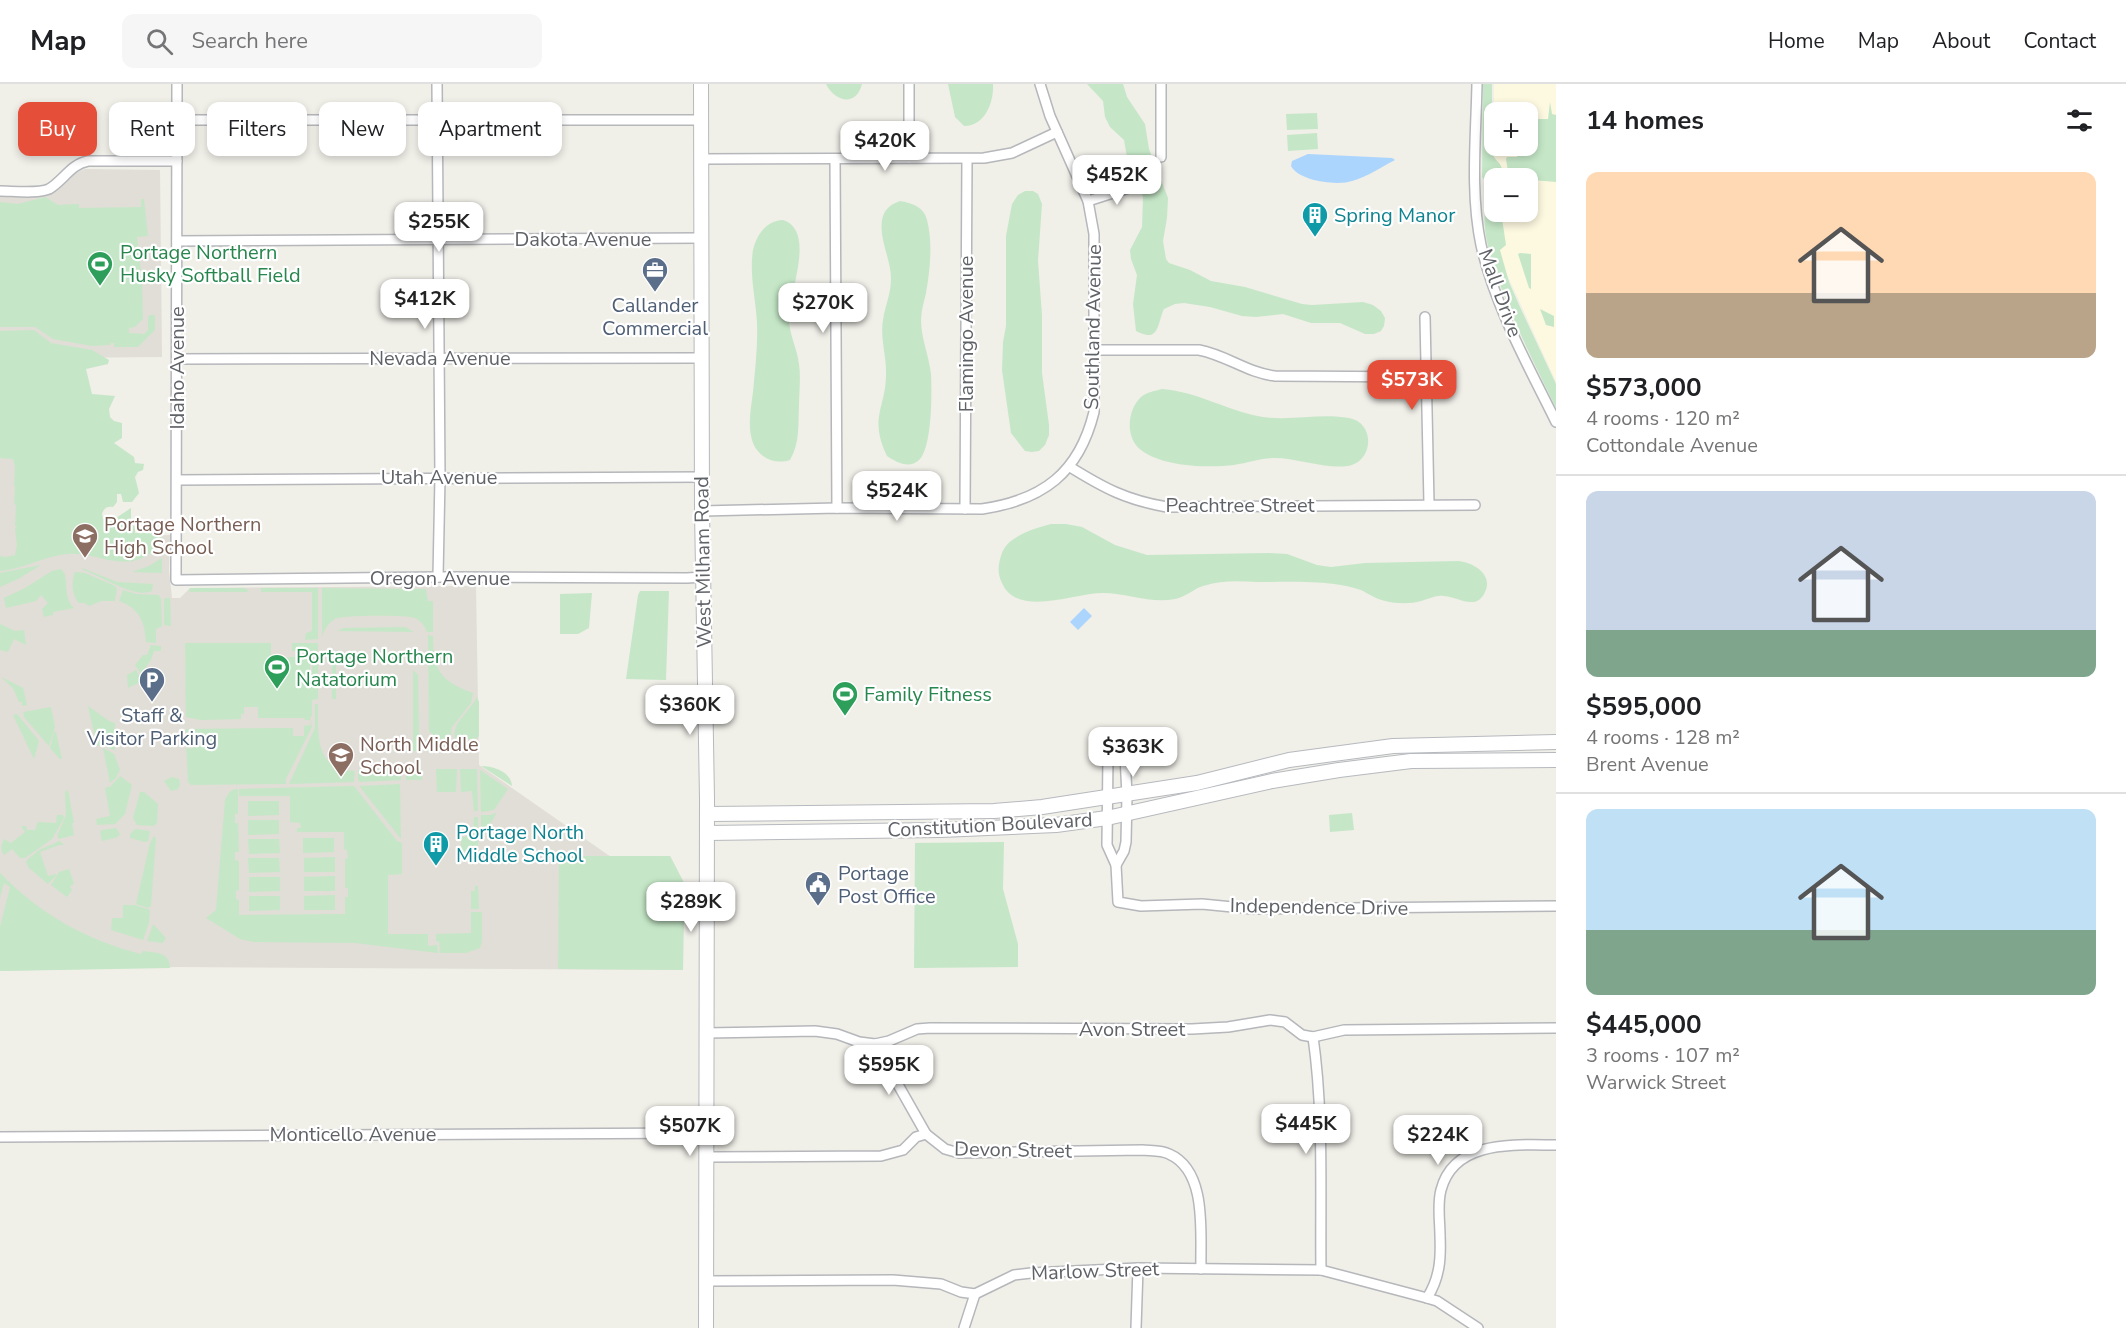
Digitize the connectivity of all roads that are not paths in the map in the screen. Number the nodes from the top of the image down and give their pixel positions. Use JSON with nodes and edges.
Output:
{"nodes":[{"id":1,"x":177,"y":84,"type":"edge"},
{"id":2,"x":437,"y":84,"type":"edge"},
{"id":3,"x":701,"y":84,"type":"edge"},
{"id":4,"x":909,"y":84,"type":"edge"},
{"id":5,"x":1040,"y":84,"type":"edge"},
{"id":6,"x":1161,"y":84,"type":"edge"},
{"id":7,"x":1477,"y":84,"type":"edge"},
{"id":8,"x":177,"y":102,"type":"edge"},
{"id":9,"x":437,"y":102,"type":"edge"},
{"id":10,"x":195,"y":120,"type":"edge"},
{"id":11,"x":418,"y":120,"type":"edge"},
{"id":12,"x":562,"y":120,"type":"edge"},
{"id":13,"x":701,"y":120,"type":"junction"},
{"id":14,"x":1057,"y":132,"type":"junction"},
{"id":15,"x":177,"y":156,"type":"edge"},
{"id":16,"x":438,"y":156,"type":"edge"},
{"id":17,"x":1161,"y":157,"type":"dead end"},
{"id":18,"x":909,"y":158,"type":"junction"},
{"id":19,"x":702,"y":159,"type":"junction"},
{"id":20,"x":835,"y":159,"type":"junction"},
{"id":21,"x":966,"y":159,"type":"junction"},
{"id":22,"x":177,"y":161,"type":"junction"},
{"id":23,"x":1138,"y":185,"type":"dead end"},
{"id":24,"x":0,"y":191,"type":"edge"},
{"id":25,"x":1088,"y":201,"type":"junction"},
{"id":26,"x":701,"y":238,"type":"junction"},
{"id":27,"x":439,"y":240,"type":"junction"},
{"id":28,"x":177,"y":241,"type":"junction"},
{"id":29,"x":1425,"y":317,"type":"dead end"},
{"id":30,"x":1095,"y":350,"type":"junction"},
{"id":31,"x":438,"y":357,"type":"junction"},
{"id":32,"x":703,"y":358,"type":"junction"},
{"id":33,"x":177,"y":359,"type":"junction"},
{"id":34,"x":1425,"y":378,"type":"junction"},
{"id":35,"x":1556,"y":422,"type":"edge"},
{"id":36,"x":1070,"y":468,"type":"junction"},
{"id":37,"x":440,"y":477,"type":"junction"},
{"id":38,"x":702,"y":477,"type":"junction"},
{"id":39,"x":177,"y":480,"type":"junction"},
{"id":40,"x":1429,"y":504,"type":"junction"},
{"id":41,"x":1475,"y":505,"type":"dead end"},
{"id":42,"x":837,"y":508,"type":"junction"},
{"id":43,"x":965,"y":509,"type":"junction"},
{"id":44,"x":702,"y":511,"type":"junction"},
{"id":45,"x":438,"y":577,"type":"junction"},
{"id":46,"x":703,"y":577,"type":"junction"},
{"id":47,"x":176,"y":580,"type":"joint"},
{"id":48,"x":1556,"y":742,"type":"edge"},
{"id":49,"x":1556,"y":760,"type":"edge"},
{"id":50,"x":1127,"y":795,"type":"junction"},
{"id":51,"x":1107,"y":798,"type":"junction"},
{"id":52,"x":707,"y":814,"type":"junction"},
{"id":53,"x":1126,"y":814,"type":"junction"},
{"id":54,"x":1107,"y":818,"type":"junction"},
{"id":55,"x":707,"y":833,"type":"junction"},
{"id":56,"x":1116,"y":865,"type":"junction"},
{"id":57,"x":1556,"y":906,"type":"edge"},
{"id":58,"x":1556,"y":1028,"type":"edge"},
{"id":59,"x":706,"y":1034,"type":"junction"},
{"id":60,"x":1313,"y":1037,"type":"junction"},
{"id":61,"x":875,"y":1044,"type":"junction"},
{"id":62,"x":706,"y":1133,"type":"junction"},
{"id":63,"x":926,"y":1134,"type":"junction"},
{"id":64,"x":0,"y":1137,"type":"edge"},
{"id":65,"x":1556,"y":1146,"type":"edge"},
{"id":66,"x":706,"y":1157,"type":"junction"},
{"id":67,"x":1138,"y":1268,"type":"junction"},
{"id":68,"x":1201,"y":1269,"type":"junction"},
{"id":69,"x":1321,"y":1270,"type":"junction"},
{"id":70,"x":706,"y":1281,"type":"junction"},
{"id":71,"x":975,"y":1294,"type":"junction"},
{"id":72,"x":1427,"y":1298,"type":"junction"},
{"id":73,"x":706,"y":1328,"type":"edge"},
{"id":74,"x":964,"y":1328,"type":"edge"},
{"id":75,"x":1136,"y":1328,"type":"edge"},
{"id":76,"x":1478,"y":1328,"type":"edge"}],
"edges":[{"from":1,"to":8,"type":"street","name":"Idaho Avenue"},
{"from":2,"to":9,"type":"street"},
{"from":3,"to":13,"type":"street","name":"West Milham Road"},
{"from":4,"to":18,"type":"street"},
{"from":5,"to":14,"type":"street","name":"Southland Avenue"},
{"from":6,"to":17,"type":"street"},
{"from":7,"to":35,"type":"street","name":"Mall Drive"},
{"from":10,"to":11,"type":"street"},
{"from":12,"to":13,"type":"street"},
{"from":13,"to":19,"type":"street","name":"West Milham Road"},
{"from":14,"to":21,"type":"street"},
{"from":14,"to":25,"type":"street","name":"Southland Avenue"},
{"from":15,"to":22,"type":"street","name":"Idaho Avenue"},
{"from":16,"to":27,"type":"street"},
{"from":18,"to":20,"type":"street"},
{"from":18,"to":21,"type":"street"},
{"from":19,"to":20,"type":"street"},
{"from":19,"to":26,"type":"street","name":"West Milham Road"},
{"from":20,"to":42,"type":"street"},
{"from":21,"to":43,"type":"street","name":"Flamingo Avenue"},
{"from":22,"to":24,"type":"street"},
{"from":22,"to":28,"type":"street","name":"Idaho Avenue"},
{"from":23,"to":25,"type":"street"},
{"from":25,"to":30,"type":"street","name":"Southland Avenue"},
{"from":26,"to":27,"type":"street","name":"Dakota Avenue"},
{"from":26,"to":32,"type":"street","name":"West Milham Road"},
{"from":27,"to":28,"type":"street","name":"Dakota Avenue"},
{"from":27,"to":31,"type":"street"},
{"from":28,"to":33,"type":"street","name":"Idaho Avenue"},
{"from":29,"to":34,"type":"street"},
{"from":30,"to":34,"type":"street"},
{"from":30,"to":36,"type":"street","name":"Southland Avenue"},
{"from":31,"to":32,"type":"street","name":"Nevada Avenue"},
{"from":31,"to":33,"type":"street","name":"Nevada Avenue"},
{"from":31,"to":37,"type":"street"},
{"from":32,"to":38,"type":"street","name":"West Milham Road"},
{"from":33,"to":39,"type":"street","name":"Idaho Avenue"},
{"from":34,"to":40,"type":"street"},
{"from":36,"to":40,"type":"street","name":"Peachtree Street"},
{"from":36,"to":43,"type":"street"},
{"from":37,"to":38,"type":"street","name":"Utah Avenue"},
{"from":37,"to":39,"type":"street","name":"Utah Avenue"},
{"from":37,"to":45,"type":"street"},
{"from":38,"to":44,"type":"street","name":"West Milham Road"},
{"from":39,"to":47,"type":"street","name":"Idaho Avenue"},
{"from":40,"to":41,"type":"street","name":"Peachtree Street"},
{"from":42,"to":43,"type":"street"},
{"from":42,"to":44,"type":"street"},
{"from":44,"to":46,"type":"street","name":"West Milham Road"},
{"from":45,"to":46,"type":"street","name":"Oregon Avenue"},
{"from":45,"to":47,"type":"street","name":"Oregon Avenue"},
{"from":46,"to":52,"type":"street","name":"West Milham Road"},
{"from":48,"to":50,"type":"street","name":"Constitution Boulevard"},
{"from":49,"to":53,"type":"street","name":"Constitution Boulevard"},
{"from":50,"to":51,"type":"street","name":"Constitution Boulevard"},
{"from":50,"to":51,"type":"street","name":"Independence Drive"},
{"from":50,"to":53,"type":"street","name":"Independence Drive"},
{"from":51,"to":52,"type":"street","name":"Constitution Boulevard"},
{"from":51,"to":54,"type":"street","name":"Independence Drive"},
{"from":52,"to":55,"type":"street","name":"West Milham Road"},
{"from":53,"to":54,"type":"street","name":"Constitution Boulevard"},
{"from":53,"to":56,"type":"street","name":"Independence Drive"},
{"from":54,"to":55,"type":"street","name":"Constitution Boulevard"},
{"from":54,"to":56,"type":"street","name":"Independence Drive"},
{"from":55,"to":59,"type":"street","name":"West Milham Road"},
{"from":56,"to":57,"type":"street","name":"Independence Drive"},
{"from":58,"to":60,"type":"street"},
{"from":59,"to":61,"type":"street"},
{"from":59,"to":62,"type":"street","name":"West Milham Road"},
{"from":60,"to":61,"type":"street","name":"Avon Street"},
{"from":60,"to":69,"type":"street"},
{"from":61,"to":63,"type":"street"},
{"from":62,"to":64,"type":"street","name":"Monticello Avenue"},
{"from":62,"to":66,"type":"street","name":"West Milham Road"},
{"from":63,"to":66,"type":"street","name":"Devon Street"},
{"from":63,"to":68,"type":"street","name":"Devon Street"},
{"from":65,"to":72,"type":"street"},
{"from":66,"to":70,"type":"street","name":"West Milham Road"},
{"from":67,"to":68,"type":"street","name":"Marlow Street"},
{"from":67,"to":71,"type":"street","name":"Marlow Street"},
{"from":67,"to":75,"type":"street"},
{"from":68,"to":69,"type":"street","name":"Marlow Street"},
{"from":69,"to":72,"type":"street","name":"Marlow Street"},
{"from":70,"to":71,"type":"street"},
{"from":70,"to":73,"type":"street","name":"West Milham Road"},
{"from":71,"to":74,"type":"street"},
{"from":72,"to":76,"type":"street","name":"Marlow Street"}]}
